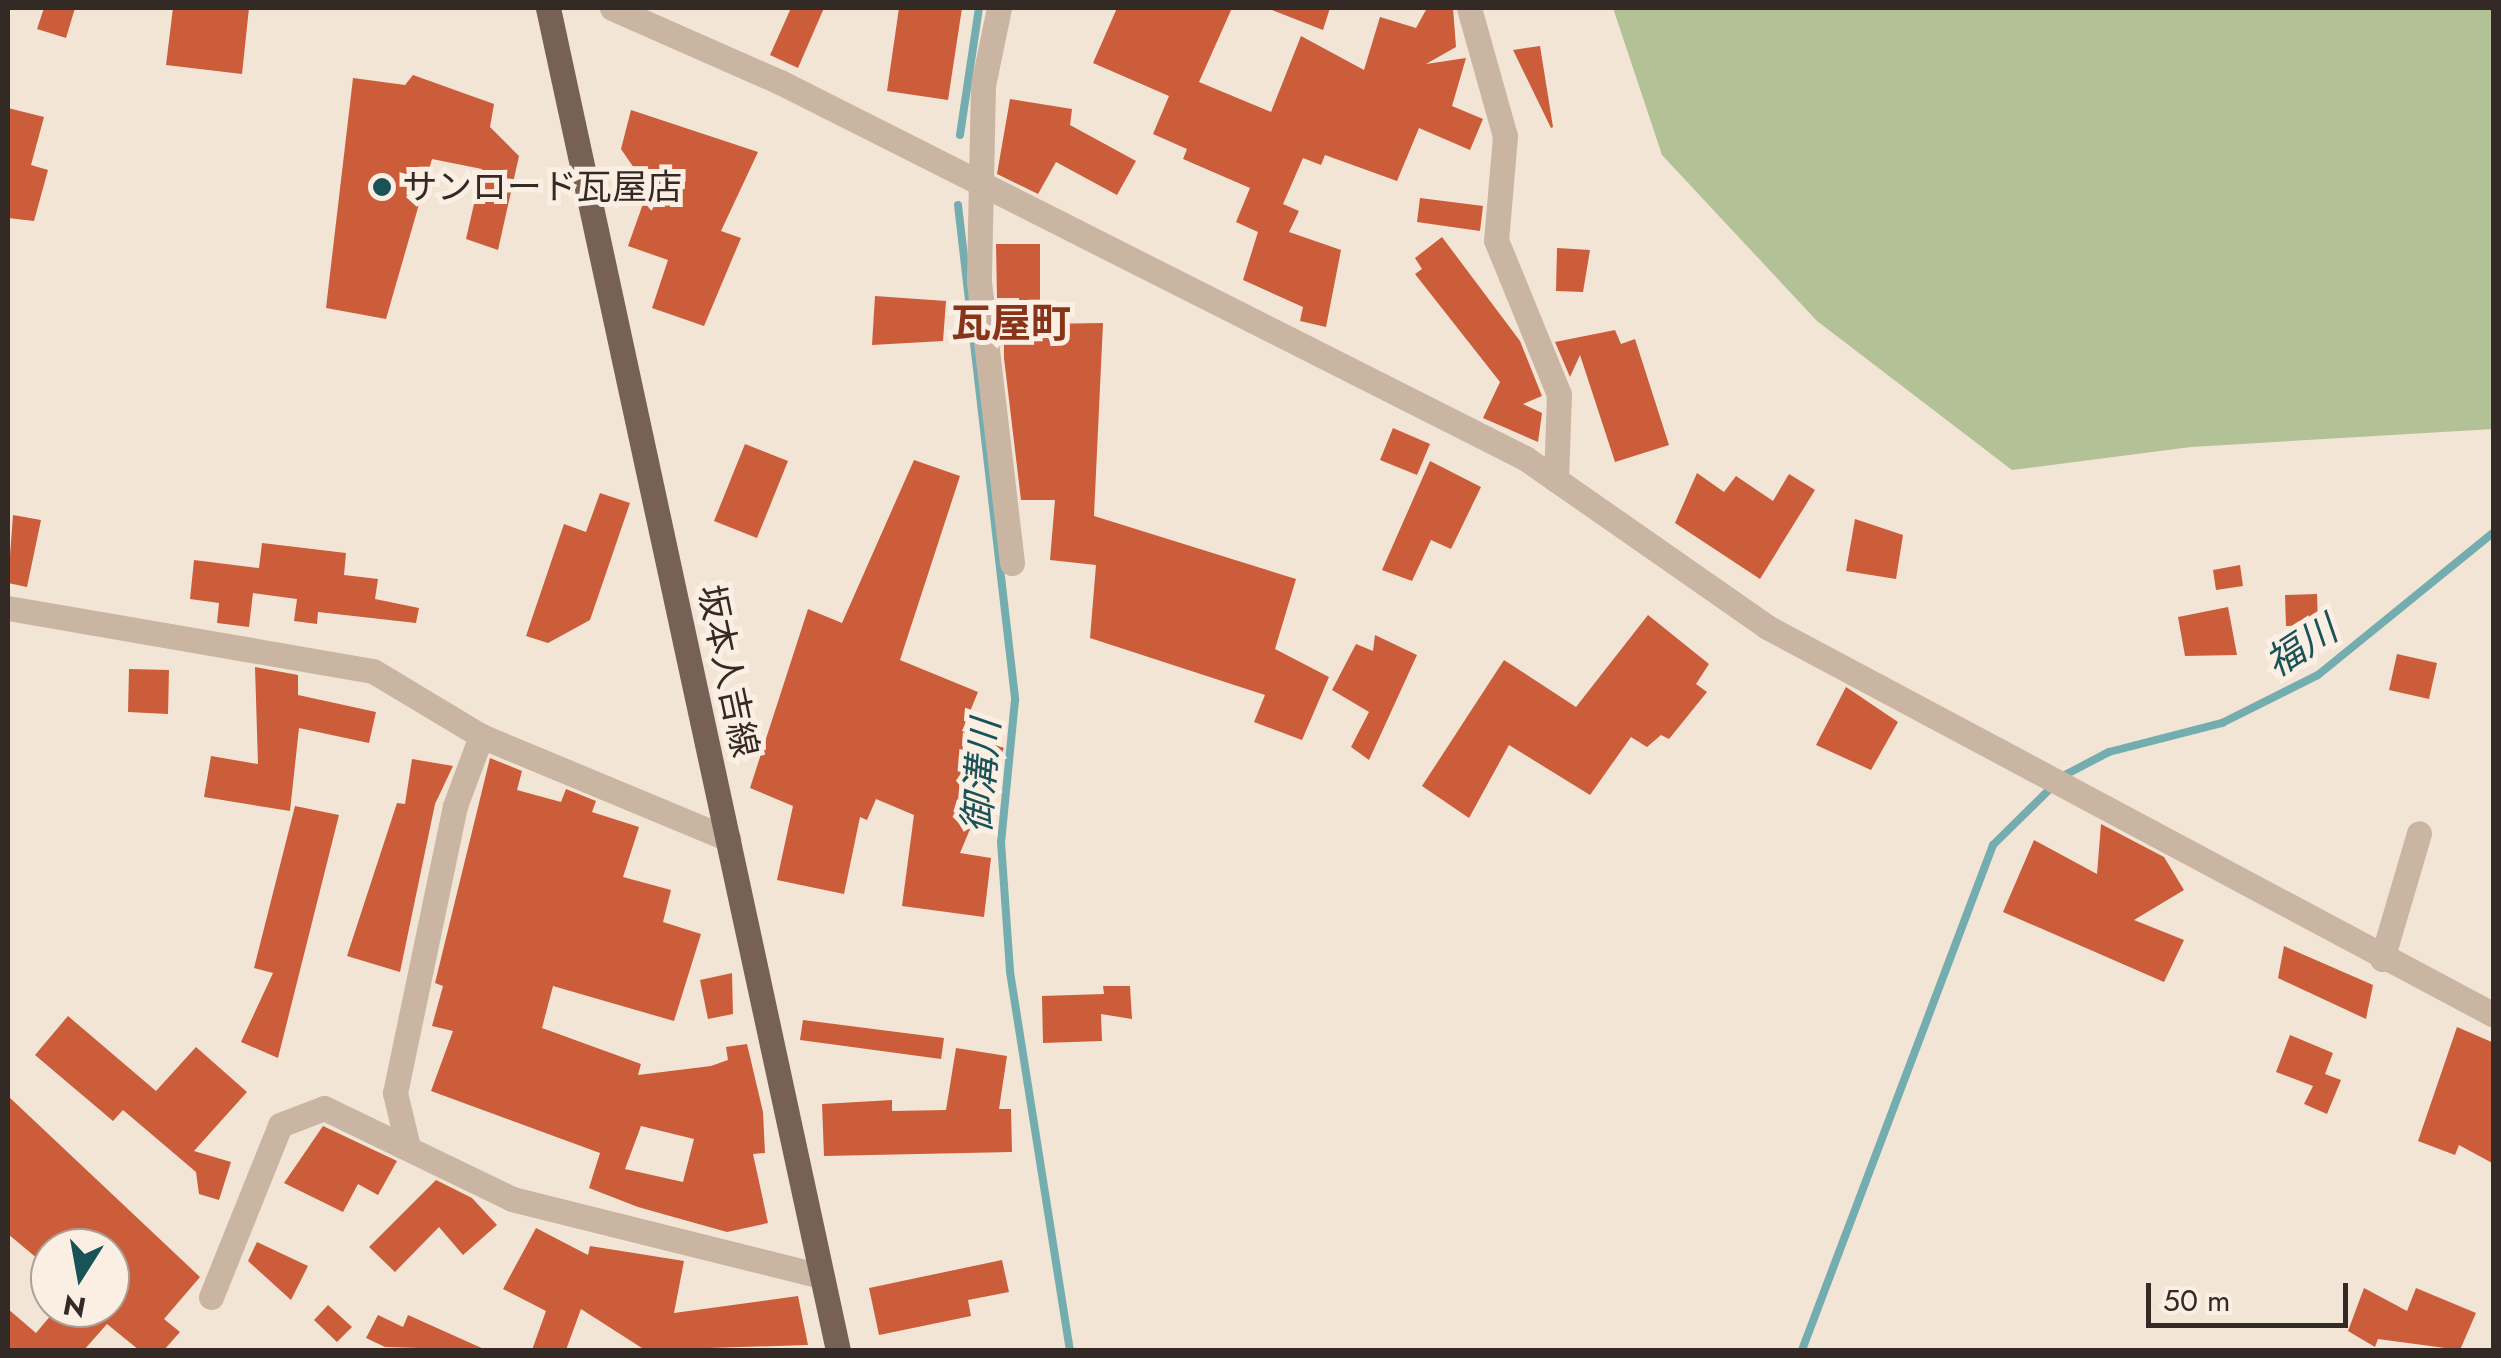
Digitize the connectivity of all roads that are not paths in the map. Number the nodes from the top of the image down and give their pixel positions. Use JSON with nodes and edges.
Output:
{"nodes":[{"id":1,"x":548,"y":8,"type":"edge"},
{"id":2,"x":612,"y":8,"type":"edge"},
{"id":3,"x":999,"y":8,"type":"edge"},
{"id":4,"x":1469,"y":8,"type":"edge"},
{"id":5,"x":981,"y":185,"type":"junction"},
{"id":6,"x":1556,"y":480,"type":"junction"},
{"id":7,"x":1012,"y":563,"type":"dead end"},
{"id":8,"x":8,"y":608,"type":"edge"},
{"id":9,"x":481,"y":736,"type":"junction"},
{"id":10,"x":2419,"y":833,"type":"dead end"},
{"id":11,"x":728,"y":839,"type":"junction"},
{"id":12,"x":2382,"y":959,"type":"junction"},
{"id":13,"x":2494,"y":1015,"type":"edge"},
{"id":14,"x":408,"y":1147,"type":"junction"},
{"id":15,"x":821,"y":1276,"type":"junction"},
{"id":16,"x":211,"y":1296,"type":"dead end"},
{"id":17,"x":838,"y":1350,"type":"edge"}],
"edges":[{"from":1,"to":11,"type":"main road","name":"坂本人吉線"},
{"from":2,"to":5,"type":"street"},
{"from":3,"to":5,"type":"street"},
{"from":4,"to":6,"type":"street"},
{"from":5,"to":6,"type":"street"},
{"from":5,"to":7,"type":"street"},
{"from":6,"to":12,"type":"street"},
{"from":8,"to":9,"type":"street"},
{"from":9,"to":11,"type":"street"},
{"from":9,"to":14,"type":"street"},
{"from":10,"to":12,"type":"street"},
{"from":11,"to":15,"type":"main road","name":"坂本人吉線"},
{"from":12,"to":13,"type":"street"},
{"from":14,"to":15,"type":"street"},
{"from":14,"to":16,"type":"street"},
{"from":15,"to":17,"type":"main road","name":"坂本人吉線"}]}
